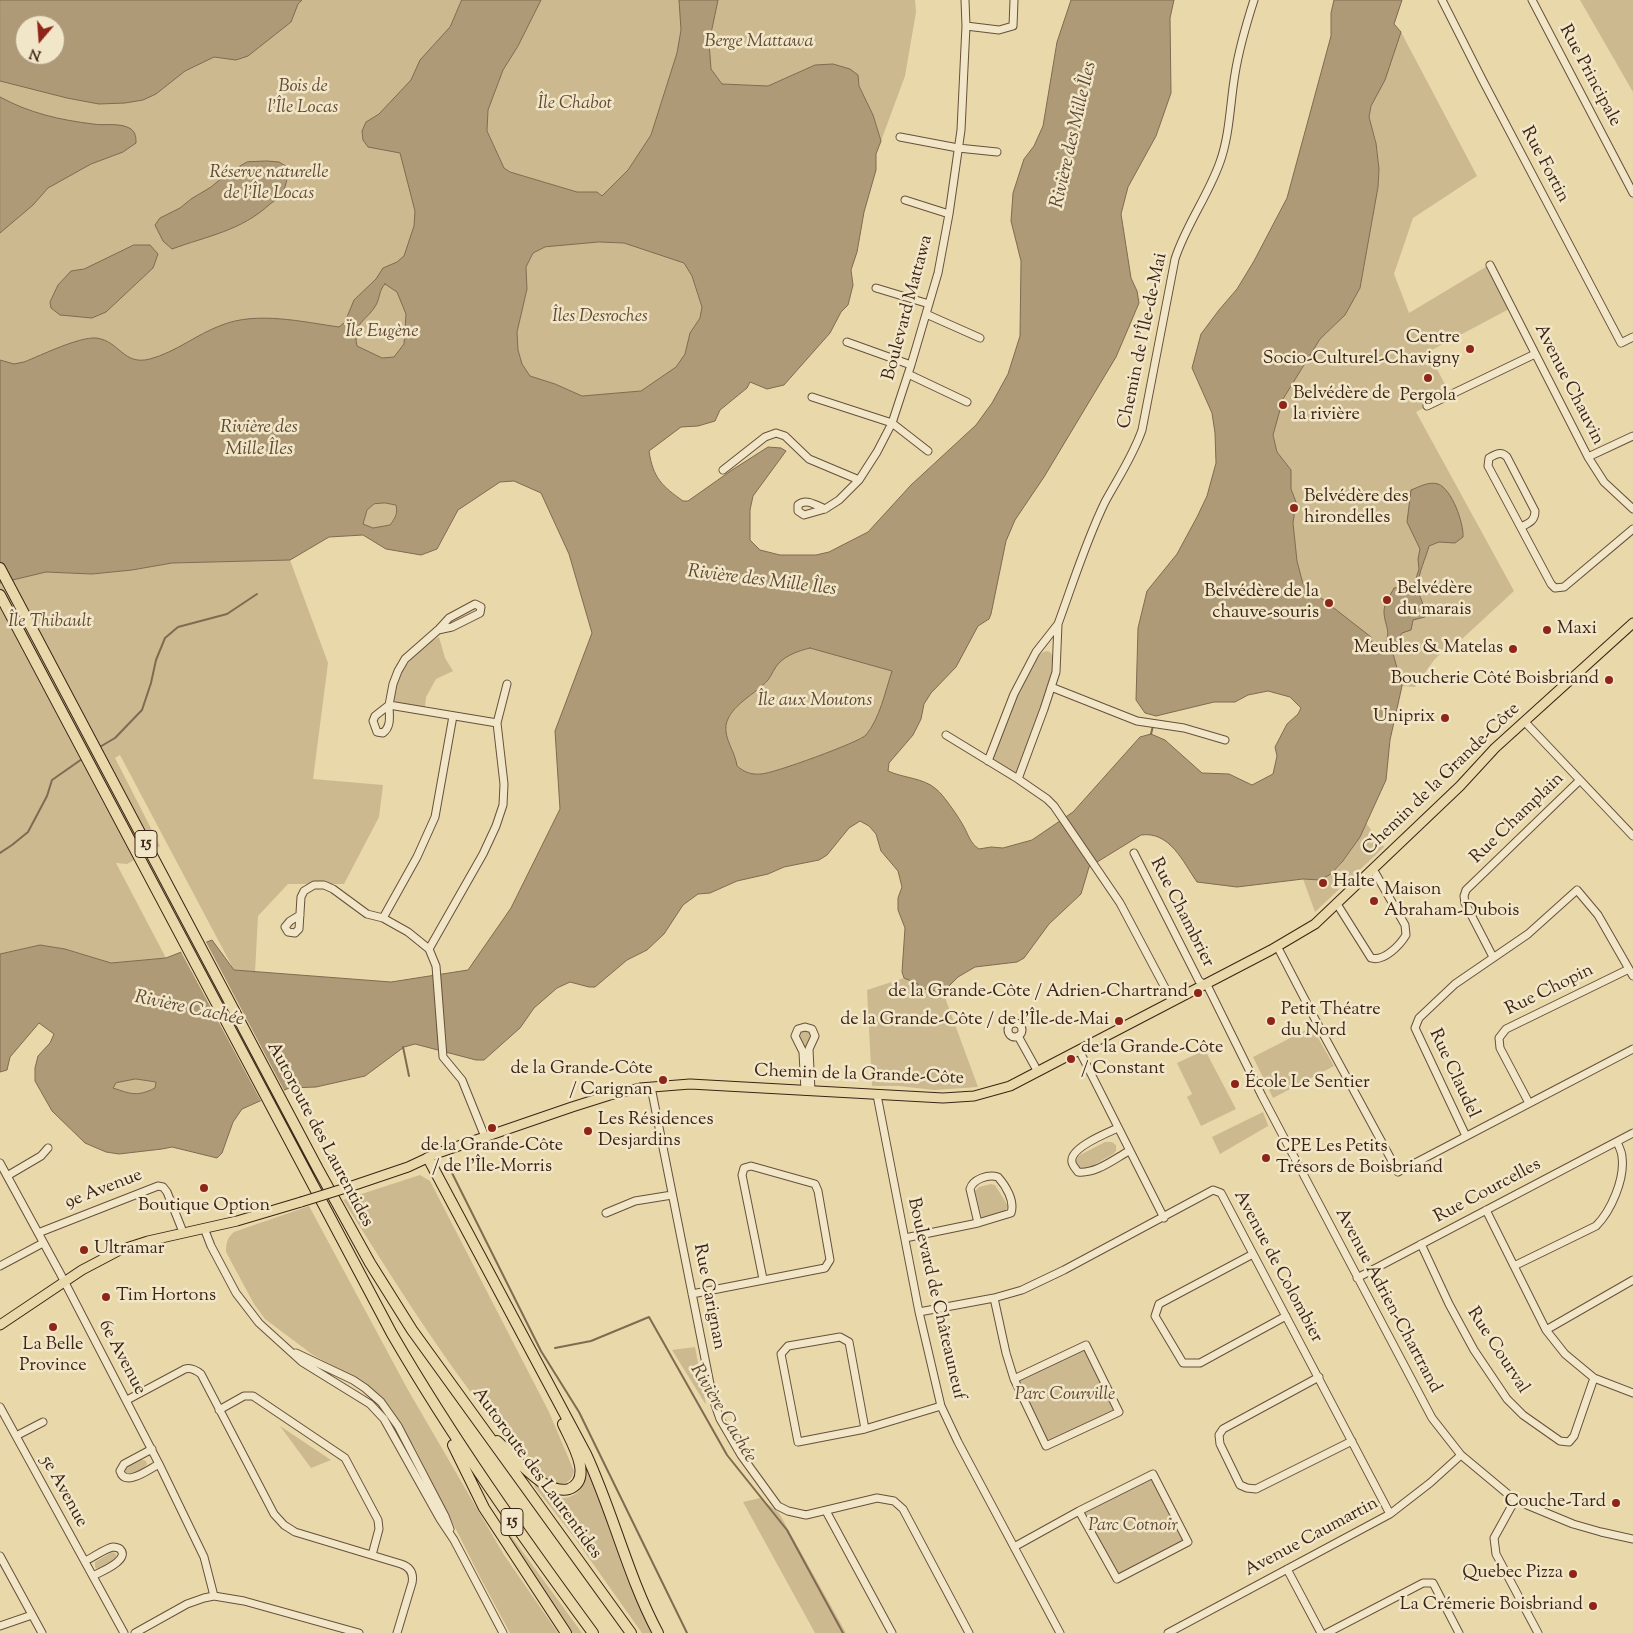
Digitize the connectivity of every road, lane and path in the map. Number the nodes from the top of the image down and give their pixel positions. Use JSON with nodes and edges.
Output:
{"nodes":[{"id":1,"x":965,"y":0,"type":"edge"},
{"id":2,"x":1014,"y":0,"type":"edge"},
{"id":3,"x":1254,"y":0,"type":"edge"},
{"id":4,"x":1442,"y":0,"type":"edge"},
{"id":5,"x":1532,"y":0,"type":"edge"},
{"id":6,"x":966,"y":26,"type":"junction"},
{"id":7,"x":900,"y":137,"type":"dead end"},
{"id":8,"x":958,"y":148,"type":"junction"},
{"id":9,"x":997,"y":152,"type":"dead end"},
{"id":10,"x":1633,"y":193,"type":"edge"},
{"id":11,"x":905,"y":200,"type":"dead end"},
{"id":12,"x":949,"y":214,"type":"junction"},
{"id":13,"x":1490,"y":265,"type":"dead end"},
{"id":14,"x":876,"y":288,"type":"dead end"},
{"id":15,"x":929,"y":304,"type":"junction"},
{"id":16,"x":926,"y":314,"type":"junction"},
{"id":17,"x":980,"y":338,"type":"dead end"},
{"id":18,"x":1633,"y":338,"type":"edge"},
{"id":19,"x":847,"y":342,"type":"dead end"},
{"id":20,"x":1535,"y":354,"type":"junction"},
{"id":21,"x":911,"y":365,"type":"junction"},
{"id":22,"x":908,"y":374,"type":"junction"},
{"id":23,"x":812,"y":397,"type":"dead end"},
{"id":24,"x":967,"y":402,"type":"dead end"},
{"id":25,"x":1427,"y":406,"type":"dead end"},
{"id":26,"x":892,"y":423,"type":"junction"},
{"id":27,"x":1633,"y":436,"type":"edge"},
{"id":28,"x":928,"y":452,"type":"dead end"},
{"id":29,"x":1588,"y":457,"type":"junction"},
{"id":30,"x":723,"y":470,"type":"dead end"},
{"id":31,"x":859,"y":480,"type":"junction"},
{"id":32,"x":826,"y":508,"type":"dead end"},
{"id":33,"x":1633,"y":509,"type":"edge"},
{"id":34,"x":1521,"y":527,"type":"junction"},
{"id":35,"x":1633,"y":529,"type":"edge"},
{"id":36,"x":0,"y":568,"type":"edge"},
{"id":37,"x":0,"y":595,"type":"edge"},
{"id":38,"x":1633,"y":623,"type":"edge"},
{"id":39,"x":1058,"y":624,"type":"junction"},
{"id":40,"x":438,"y":630,"type":"junction"},
{"id":41,"x":1040,"y":647,"type":"junction"},
{"id":42,"x":1057,"y":654,"type":"junction"},
{"id":43,"x":507,"y":684,"type":"dead end"},
{"id":44,"x":1051,"y":687,"type":"junction"},
{"id":45,"x":453,"y":716,"type":"junction"},
{"id":46,"x":1525,"y":722,"type":"junction"},
{"id":47,"x":498,"y":723,"type":"junction"},
{"id":48,"x":946,"y":735,"type":"dead end"},
{"id":49,"x":1225,"y":740,"type":"dead end"},
{"id":50,"x":988,"y":761,"type":"junction"},
{"id":51,"x":1018,"y":779,"type":"junction"},
{"id":52,"x":1580,"y":780,"type":"junction"},
{"id":53,"x":1633,"y":836,"type":"edge"},
{"id":54,"x":1134,"y":853,"type":"dead end"},
{"id":55,"x":1373,"y":870,"type":"junction"},
{"id":56,"x":1337,"y":904,"type":"junction"},
{"id":57,"x":300,"y":915,"type":"dead end"},
{"id":58,"x":382,"y":918,"type":"junction"},
{"id":59,"x":1277,"y":946,"type":"junction"},
{"id":60,"x":429,"y":949,"type":"junction"},
{"id":61,"x":1493,"y":957,"type":"junction"},
{"id":62,"x":1631,"y":972,"type":"edge"},
{"id":63,"x":1204,"y":984,"type":"junction"},
{"id":64,"x":1172,"y":1001,"type":"junction"},
{"id":65,"x":1018,"y":1036,"type":"dead end"},
{"id":66,"x":1633,"y":1048,"type":"edge"},
{"id":67,"x":1079,"y":1050,"type":"junction"},
{"id":68,"x":1038,"y":1072,"type":"junction"},
{"id":69,"x":651,"y":1086,"type":"junction"},
{"id":70,"x":808,"y":1091,"type":"junction"},
{"id":71,"x":877,"y":1095,"type":"junction"},
{"id":72,"x":1528,"y":1103,"type":"junction"},
{"id":73,"x":1118,"y":1128,"type":"junction"},
{"id":74,"x":1633,"y":1134,"type":"edge"},
{"id":75,"x":1466,"y":1136,"type":"junction"},
{"id":76,"x":485,"y":1137,"type":"junction"},
{"id":77,"x":1617,"y":1142,"type":"junction"},
{"id":78,"x":48,"y":1148,"type":"dead end"},
{"id":79,"x":1129,"y":1151,"type":"junction"},
{"id":80,"x":428,"y":1158,"type":"junction"},
{"id":81,"x":0,"y":1163,"type":"edge"},
{"id":82,"x":7,"y":1176,"type":"junction"},
{"id":83,"x":672,"y":1195,"type":"junction"},
{"id":84,"x":1486,"y":1210,"type":"junction"},
{"id":85,"x":606,"y":1213,"type":"dead end"},
{"id":86,"x":1164,"y":1218,"type":"junction"},
{"id":87,"x":978,"y":1223,"type":"junction"},
{"id":88,"x":204,"y":1228,"type":"junction"},
{"id":89,"x":183,"y":1232,"type":"junction"},
{"id":90,"x":38,"y":1233,"type":"junction"},
{"id":91,"x":905,"y":1238,"type":"junction"},
{"id":92,"x":43,"y":1243,"type":"junction"},
{"id":93,"x":1421,"y":1244,"type":"junction"},
{"id":94,"x":1254,"y":1254,"type":"junction"},
{"id":95,"x":0,"y":1266,"type":"edge"},
{"id":96,"x":1514,"y":1266,"type":"junction"},
{"id":97,"x":1357,"y":1278,"type":"junction"},
{"id":98,"x":763,"y":1279,"type":"junction"},
{"id":99,"x":1633,"y":1280,"type":"edge"},
{"id":100,"x":64,"y":1281,"type":"junction"},
{"id":101,"x":692,"y":1294,"type":"junction"},
{"id":102,"x":994,"y":1298,"type":"junction"},
{"id":103,"x":919,"y":1312,"type":"junction"},
{"id":104,"x":1286,"y":1316,"type":"junction"},
{"id":105,"x":0,"y":1325,"type":"edge"},
{"id":106,"x":1546,"y":1330,"type":"junction"},
{"id":107,"x":527,"y":1345,"type":"junction"},
{"id":108,"x":289,"y":1349,"type":"junction"},
{"id":109,"x":1319,"y":1378,"type":"junction"},
{"id":110,"x":1594,"y":1378,"type":"junction"},
{"id":111,"x":1014,"y":1379,"type":"junction"},
{"id":112,"x":1633,"y":1393,"type":"edge"},
{"id":113,"x":127,"y":1400,"type":"junction"},
{"id":114,"x":942,"y":1406,"type":"junction"},
{"id":115,"x":0,"y":1407,"type":"edge"},
{"id":116,"x":436,"y":1408,"type":"junction"},
{"id":117,"x":219,"y":1410,"type":"junction"},
{"id":118,"x":43,"y":1422,"type":"dead end"},
{"id":119,"x":480,"y":1425,"type":"junction"},
{"id":120,"x":865,"y":1429,"type":"junction"},
{"id":121,"x":16,"y":1436,"type":"junction"},
{"id":122,"x":1352,"y":1440,"type":"junction"},
{"id":123,"x":152,"y":1449,"type":"junction"},
{"id":124,"x":1460,"y":1455,"type":"junction"},
{"id":125,"x":159,"y":1464,"type":"junction"},
{"id":126,"x":1515,"y":1500,"type":"junction"},
{"id":127,"x":826,"y":1511,"type":"junction"},
{"id":128,"x":1079,"y":1511,"type":"junction"},
{"id":129,"x":1390,"y":1514,"type":"junction"},
{"id":130,"x":1633,"y":1539,"type":"edge"},
{"id":131,"x":454,"y":1540,"type":"junction"},
{"id":132,"x":1014,"y":1547,"type":"junction"},
{"id":133,"x":372,"y":1555,"type":"junction"},
{"id":134,"x":0,"y":1556,"type":"edge"},
{"id":135,"x":85,"y":1561,"type":"junction"},
{"id":136,"x":1287,"y":1569,"type":"junction"},
{"id":137,"x":93,"y":1576,"type":"junction"},
{"id":138,"x":214,"y":1596,"type":"junction"},
{"id":139,"x":32,"y":1615,"type":"junction"},
{"id":140,"x":0,"y":1626,"type":"edge"},
{"id":141,"x":337,"y":1630,"type":"edge"},
{"id":142,"x":42,"y":1633,"type":"edge"},
{"id":143,"x":124,"y":1633,"type":"edge"},
{"id":144,"x":136,"y":1633,"type":"edge"},
{"id":145,"x":359,"y":1633,"type":"edge"},
{"id":146,"x":397,"y":1633,"type":"edge"},
{"id":147,"x":503,"y":1633,"type":"edge"},
{"id":148,"x":566,"y":1633,"type":"edge"},
{"id":149,"x":593,"y":1633,"type":"edge"},
{"id":150,"x":631,"y":1633,"type":"edge"},
{"id":151,"x":658,"y":1633,"type":"edge"},
{"id":152,"x":892,"y":1633,"type":"edge"},
{"id":153,"x":969,"y":1633,"type":"edge"},
{"id":154,"x":1060,"y":1633,"type":"edge"},
{"id":155,"x":1168,"y":1633,"type":"edge"},
{"id":156,"x":1321,"y":1633,"type":"edge"},
{"id":157,"x":1327,"y":1633,"type":"edge"},
{"id":158,"x":1459,"y":1633,"type":"edge"},
{"id":159,"x":1538,"y":1633,"type":"edge"}],
"edges":[{"from":1,"to":6,"type":"street","name":"Boulevard Mattawa"},
{"from":2,"to":6,"type":"street"},
{"from":3,"to":39,"type":"street","name":"Chemin de l'Île-de-Mai"},
{"from":4,"to":18,"type":"street","name":"Rue Fortin"},
{"from":5,"to":10,"type":"street","name":"Rue Principale"},
{"from":6,"to":8,"type":"street","name":"Boulevard Mattawa"},
{"from":7,"to":8,"type":"street"},
{"from":8,"to":9,"type":"street"},
{"from":8,"to":12,"type":"street","name":"Boulevard Mattawa"},
{"from":11,"to":12,"type":"street"},
{"from":12,"to":15,"type":"street","name":"Boulevard Mattawa"},
{"from":13,"to":20,"type":"street","name":"Avenue Chauvin"},
{"from":14,"to":15,"type":"street"},
{"from":15,"to":16,"type":"street","name":"Boulevard Mattawa"},
{"from":16,"to":17,"type":"street"},
{"from":16,"to":21,"type":"street","name":"Boulevard Mattawa"},
{"from":19,"to":21,"type":"street"},
{"from":20,"to":25,"type":"street"},
{"from":20,"to":29,"type":"street","name":"Avenue Chauvin"},
{"from":21,"to":22,"type":"street","name":"Boulevard Mattawa"},
{"from":22,"to":24,"type":"street"},
{"from":22,"to":26,"type":"street","name":"Boulevard Mattawa"},
{"from":23,"to":26,"type":"street"},
{"from":26,"to":28,"type":"street"},
{"from":26,"to":31,"type":"street","name":"Boulevard Mattawa"},
{"from":27,"to":29,"type":"street"},
{"from":29,"to":33,"type":"street","name":"Avenue Chauvin"},
{"from":30,"to":31,"type":"street"},
{"from":31,"to":32,"type":"street","name":"Boulevard Mattawa"},
{"from":34,"to":34,"type":"street"},
{"from":34,"to":35,"type":"street"},
{"from":36,"to":119,"type":"highway","name":"Autoroute des Laurentides","number":"15"},
{"from":37,"to":116,"type":"highway","name":"Autoroute des Laurentides","number":"15"},
{"from":38,"to":46,"type":"main road","name":"Chemin de la Grande-Côte"},
{"from":39,"to":41,"type":"street","name":"Chemin de l'Île-de-Mai"},
{"from":39,"to":42,"type":"street","name":"Chemin de l'Île-de-Mai"},
{"from":40,"to":40,"type":"street"},
{"from":40,"to":45,"type":"street"},
{"from":41,"to":42,"type":"street"},
{"from":41,"to":50,"type":"street","name":"Chemin de l'Île-de-Mai"},
{"from":42,"to":44,"type":"street","name":"Chemin de l'Île-de-Mai"},
{"from":43,"to":47,"type":"street"},
{"from":44,"to":49,"type":"street"},
{"from":44,"to":51,"type":"street","name":"Chemin de l'Île-de-Mai"},
{"from":45,"to":47,"type":"street"},
{"from":45,"to":58,"type":"street"},
{"from":46,"to":52,"type":"street"},
{"from":46,"to":55,"type":"main road","name":"Chemin de la Grande-Côte"},
{"from":47,"to":60,"type":"street"},
{"from":48,"to":50,"type":"street"},
{"from":50,"to":51,"type":"street"},
{"from":51,"to":64,"type":"street"},
{"from":52,"to":53,"type":"street"},
{"from":52,"to":61,"type":"street","name":"Rue Champlain"},
{"from":54,"to":63,"type":"street","name":"Rue Chambrier"},
{"from":55,"to":56,"type":"main road","name":"Chemin de la Grande-Côte"},
{"from":55,"to":56,"type":"street"},
{"from":56,"to":59,"type":"main road","name":"Chemin de la Grande-Côte"},
{"from":57,"to":58,"type":"street"},
{"from":58,"to":60,"type":"street"},
{"from":59,"to":63,"type":"main road","name":"Chemin de la Grande-Côte"},
{"from":59,"to":75,"type":"street"},
{"from":60,"to":76,"type":"street"},
{"from":61,"to":62,"type":"street","name":"Rue Claudel"},
{"from":61,"to":75,"type":"street","name":"Rue Claudel"},
{"from":62,"to":72,"type":"street","name":"Rue Chopin"},
{"from":63,"to":64,"type":"main road","name":"Chemin de la Grande-Côte"},
{"from":63,"to":97,"type":"street","name":"Avenue Adrien-Chartrand"},
{"from":64,"to":67,"type":"main road","name":"Chemin de la Grande-Côte"},
{"from":65,"to":68,"type":"street"},
{"from":66,"to":72,"type":"street"},
{"from":67,"to":68,"type":"main road","name":"Chemin de la Grande-Côte"},
{"from":67,"to":73,"type":"street"},
{"from":68,"to":71,"type":"main road","name":"Chemin de la Grande-Côte"},
{"from":69,"to":70,"type":"main road","name":"Chemin de la Grande-Côte"},
{"from":69,"to":76,"type":"main road","name":"Chemin de la Grande-Côte"},
{"from":69,"to":83,"type":"street","name":"Rue Carignan"},
{"from":70,"to":70,"type":"street"},
{"from":70,"to":71,"type":"main road","name":"Chemin de la Grande-Côte"},
{"from":71,"to":91,"type":"street","name":"Boulevard de Châteauneuf"},
{"from":72,"to":75,"type":"street"},
{"from":73,"to":79,"type":"street"},
{"from":73,"to":79,"type":"street"},
{"from":74,"to":77,"type":"street","name":"Rue Courcelles"},
{"from":76,"to":80,"type":"main road","name":"Chemin de la Grande-Côte"},
{"from":77,"to":84,"type":"street","name":"Rue Courcelles"},
{"from":77,"to":96,"type":"street"},
{"from":78,"to":82,"type":"street"},
{"from":79,"to":86,"type":"street"},
{"from":80,"to":88,"type":"main road","name":"Chemin de la Grande-Côte","bridge":true},
{"from":80,"to":107,"type":"highway"},
{"from":81,"to":82,"type":"street","name":"6e Avenue"},
{"from":82,"to":90,"type":"street","name":"6e Avenue"},
{"from":83,"to":85,"type":"street"},
{"from":83,"to":101,"type":"street","name":"Rue Carignan"},
{"from":84,"to":93,"type":"street","name":"Rue Courcelles"},
{"from":84,"to":96,"type":"street"},
{"from":86,"to":94,"type":"street","name":"Avenue de Colombier"},
{"from":86,"to":102,"type":"street","name":"Avenue de Colombier"},
{"from":87,"to":87,"type":"street"},
{"from":87,"to":91,"type":"street"},
{"from":88,"to":89,"type":"main road","name":"Chemin de la Grande-Côte"},
{"from":88,"to":108,"type":"street"},
{"from":89,"to":90,"type":"street","name":"9e Avenue"},
{"from":89,"to":100,"type":"main road","name":"Chemin de la Grande-Côte"},
{"from":90,"to":92,"type":"street","name":"6e Avenue"},
{"from":91,"to":103,"type":"street","name":"Boulevard de Châteauneuf"},
{"from":92,"to":95,"type":"street"},
{"from":92,"to":100,"type":"street","name":"6e Avenue"},
{"from":93,"to":97,"type":"street","name":"Rue Courcelles"},
{"from":93,"to":110,"type":"street","name":"Rue Courval"},
{"from":94,"to":104,"type":"street","name":"Avenue de Colombier"},
{"from":94,"to":104,"type":"street"},
{"from":96,"to":106,"type":"street"},
{"from":97,"to":124,"type":"street","name":"Avenue Adrien-Chartrand"},
{"from":98,"to":98,"type":"street"},
{"from":98,"to":101,"type":"street"},
{"from":99,"to":106,"type":"street"},
{"from":100,"to":105,"type":"main road","name":"Chemin de la Grande-Côte"},
{"from":100,"to":113,"type":"street","name":"6e Avenue"},
{"from":101,"to":127,"type":"street","name":"Rue Carignan"},
{"from":102,"to":103,"type":"street","name":"Avenue de Colombier"},
{"from":102,"to":111,"type":"street"},
{"from":103,"to":114,"type":"street","name":"Boulevard de Châteauneuf"},
{"from":104,"to":109,"type":"street","name":"Avenue de Colombier"},
{"from":106,"to":110,"type":"street"},
{"from":107,"to":119,"type":"highway"},
{"from":107,"to":151,"type":"highway"},
{"from":108,"to":131,"type":"street"},
{"from":108,"to":131,"type":"street"},
{"from":109,"to":122,"type":"street","name":"Avenue de Colombier"},
{"from":109,"to":122,"type":"street"},
{"from":110,"to":112,"type":"street"},
{"from":111,"to":111,"type":"street"},
{"from":113,"to":117,"type":"street"},
{"from":113,"to":123,"type":"street","name":"6e Avenue"},
{"from":114,"to":120,"type":"street"},
{"from":114,"to":132,"type":"street","name":"Boulevard de Châteauneuf"},
{"from":115,"to":121,"type":"street","name":"5e Avenue"},
{"from":116,"to":148,"type":"highway"},
{"from":116,"to":149,"type":"highway","name":"Autoroute des Laurentides","number":"15"},
{"from":117,"to":133,"type":"street"},
{"from":117,"to":133,"type":"street"},
{"from":118,"to":121,"type":"street"},
{"from":119,"to":150,"type":"highway","name":"Autoroute des Laurentides","number":"15"},
{"from":120,"to":120,"type":"street"},
{"from":121,"to":135,"type":"street","name":"5e Avenue"},
{"from":122,"to":129,"type":"street","name":"Avenue de Colombier"},
{"from":123,"to":125,"type":"street","name":"6e Avenue"},
{"from":123,"to":125,"type":"street"},
{"from":124,"to":126,"type":"street","name":"Avenue Adrien-Chartrand"},
{"from":124,"to":129,"type":"street","name":"Avenue Caumartin"},
{"from":125,"to":138,"type":"street","name":"6e Avenue"},
{"from":126,"to":130,"type":"street","name":"Avenue Adrien-Chartrand"},
{"from":126,"to":159,"type":"street"},
{"from":127,"to":152,"type":"street"},
{"from":127,"to":153,"type":"street","name":"Rue Carignan"},
{"from":128,"to":128,"type":"street"},
{"from":128,"to":132,"type":"street"},
{"from":129,"to":136,"type":"street","name":"Avenue Caumartin"},
{"from":131,"to":147,"type":"street"},
{"from":132,"to":154,"type":"street","name":"Boulevard de Châteauneuf"},
{"from":133,"to":146,"type":"street"},
{"from":134,"to":139,"type":"street"},
{"from":135,"to":137,"type":"street","name":"5e Avenue"},
{"from":135,"to":137,"type":"street"},
{"from":136,"to":155,"type":"street","name":"Avenue Caumartin"},
{"from":136,"to":156,"type":"street"},
{"from":137,"to":143,"type":"street","name":"5e Avenue"},
{"from":138,"to":141,"type":"street"},
{"from":138,"to":144,"type":"street"},
{"from":139,"to":140,"type":"street"},
{"from":139,"to":142,"type":"street"},
{"from":141,"to":145,"type":"street"},
{"from":157,"to":158,"type":"street"}]}
